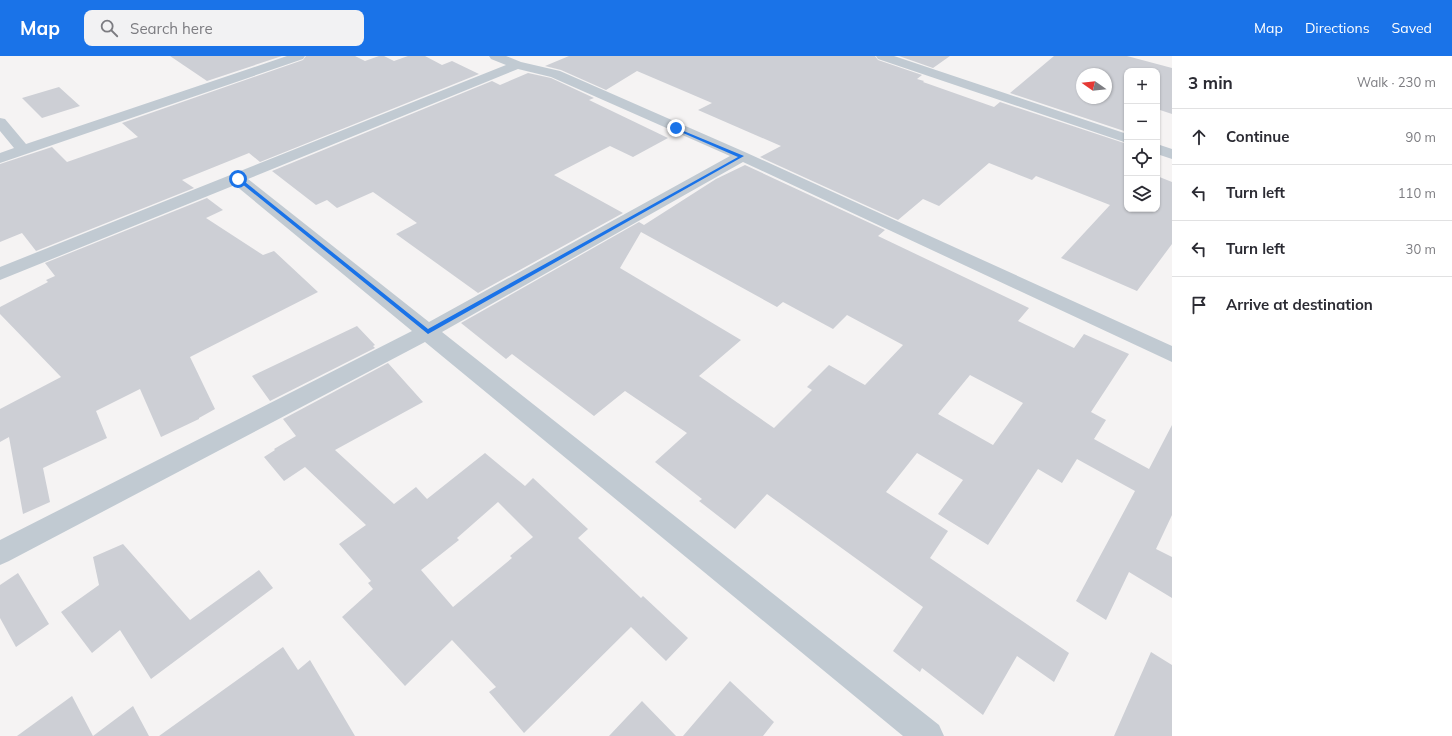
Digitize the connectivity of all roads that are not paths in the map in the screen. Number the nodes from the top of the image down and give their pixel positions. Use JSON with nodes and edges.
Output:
{"nodes":[{"id":1,"x":272,"y":56,"type":"edge"},
{"id":2,"x":299,"y":56,"type":"edge"},
{"id":3,"x":495,"y":56,"type":"edge"},
{"id":4,"x":882,"y":56,"type":"edge"},
{"id":5,"x":517,"y":65,"type":"junction"},
{"id":6,"x":0,"y":122,"type":"edge"},
{"id":7,"x":1124,"y":137,"type":"edge"},
{"id":8,"x":0,"y":145,"type":"edge"},
{"id":9,"x":19,"y":145,"type":"junction"},
{"id":10,"x":1160,"y":150,"type":"edge"},
{"id":11,"x":1172,"y":154,"type":"edge"},
{"id":12,"x":742,"y":156,"type":"junction"},
{"id":13,"x":0,"y":158,"type":"edge"},
{"id":14,"x":238,"y":179,"type":"junction"},
{"id":15,"x":0,"y":274,"type":"edge"},
{"id":16,"x":428,"y":332,"type":"junction"},
{"id":17,"x":1172,"y":355,"type":"edge"},
{"id":18,"x":0,"y":553,"type":"edge"},
{"id":19,"x":928,"y":736,"type":"edge"}],
"edges":[{"from":1,"to":9,"type":"street"},
{"from":2,"to":9,"type":"street"},
{"from":3,"to":5,"type":"street"},
{"from":4,"to":7,"type":"street"},
{"from":5,"to":12,"type":"street"},
{"from":5,"to":14,"type":"street"},
{"from":6,"to":9,"type":"street"},
{"from":8,"to":9,"type":"street"},
{"from":9,"to":13,"type":"street"},
{"from":10,"to":11,"type":"street"},
{"from":12,"to":16,"type":"street"},
{"from":12,"to":17,"type":"street"},
{"from":14,"to":15,"type":"street"},
{"from":14,"to":16,"type":"street"},
{"from":16,"to":18,"type":"street"},
{"from":16,"to":19,"type":"street"}]}
